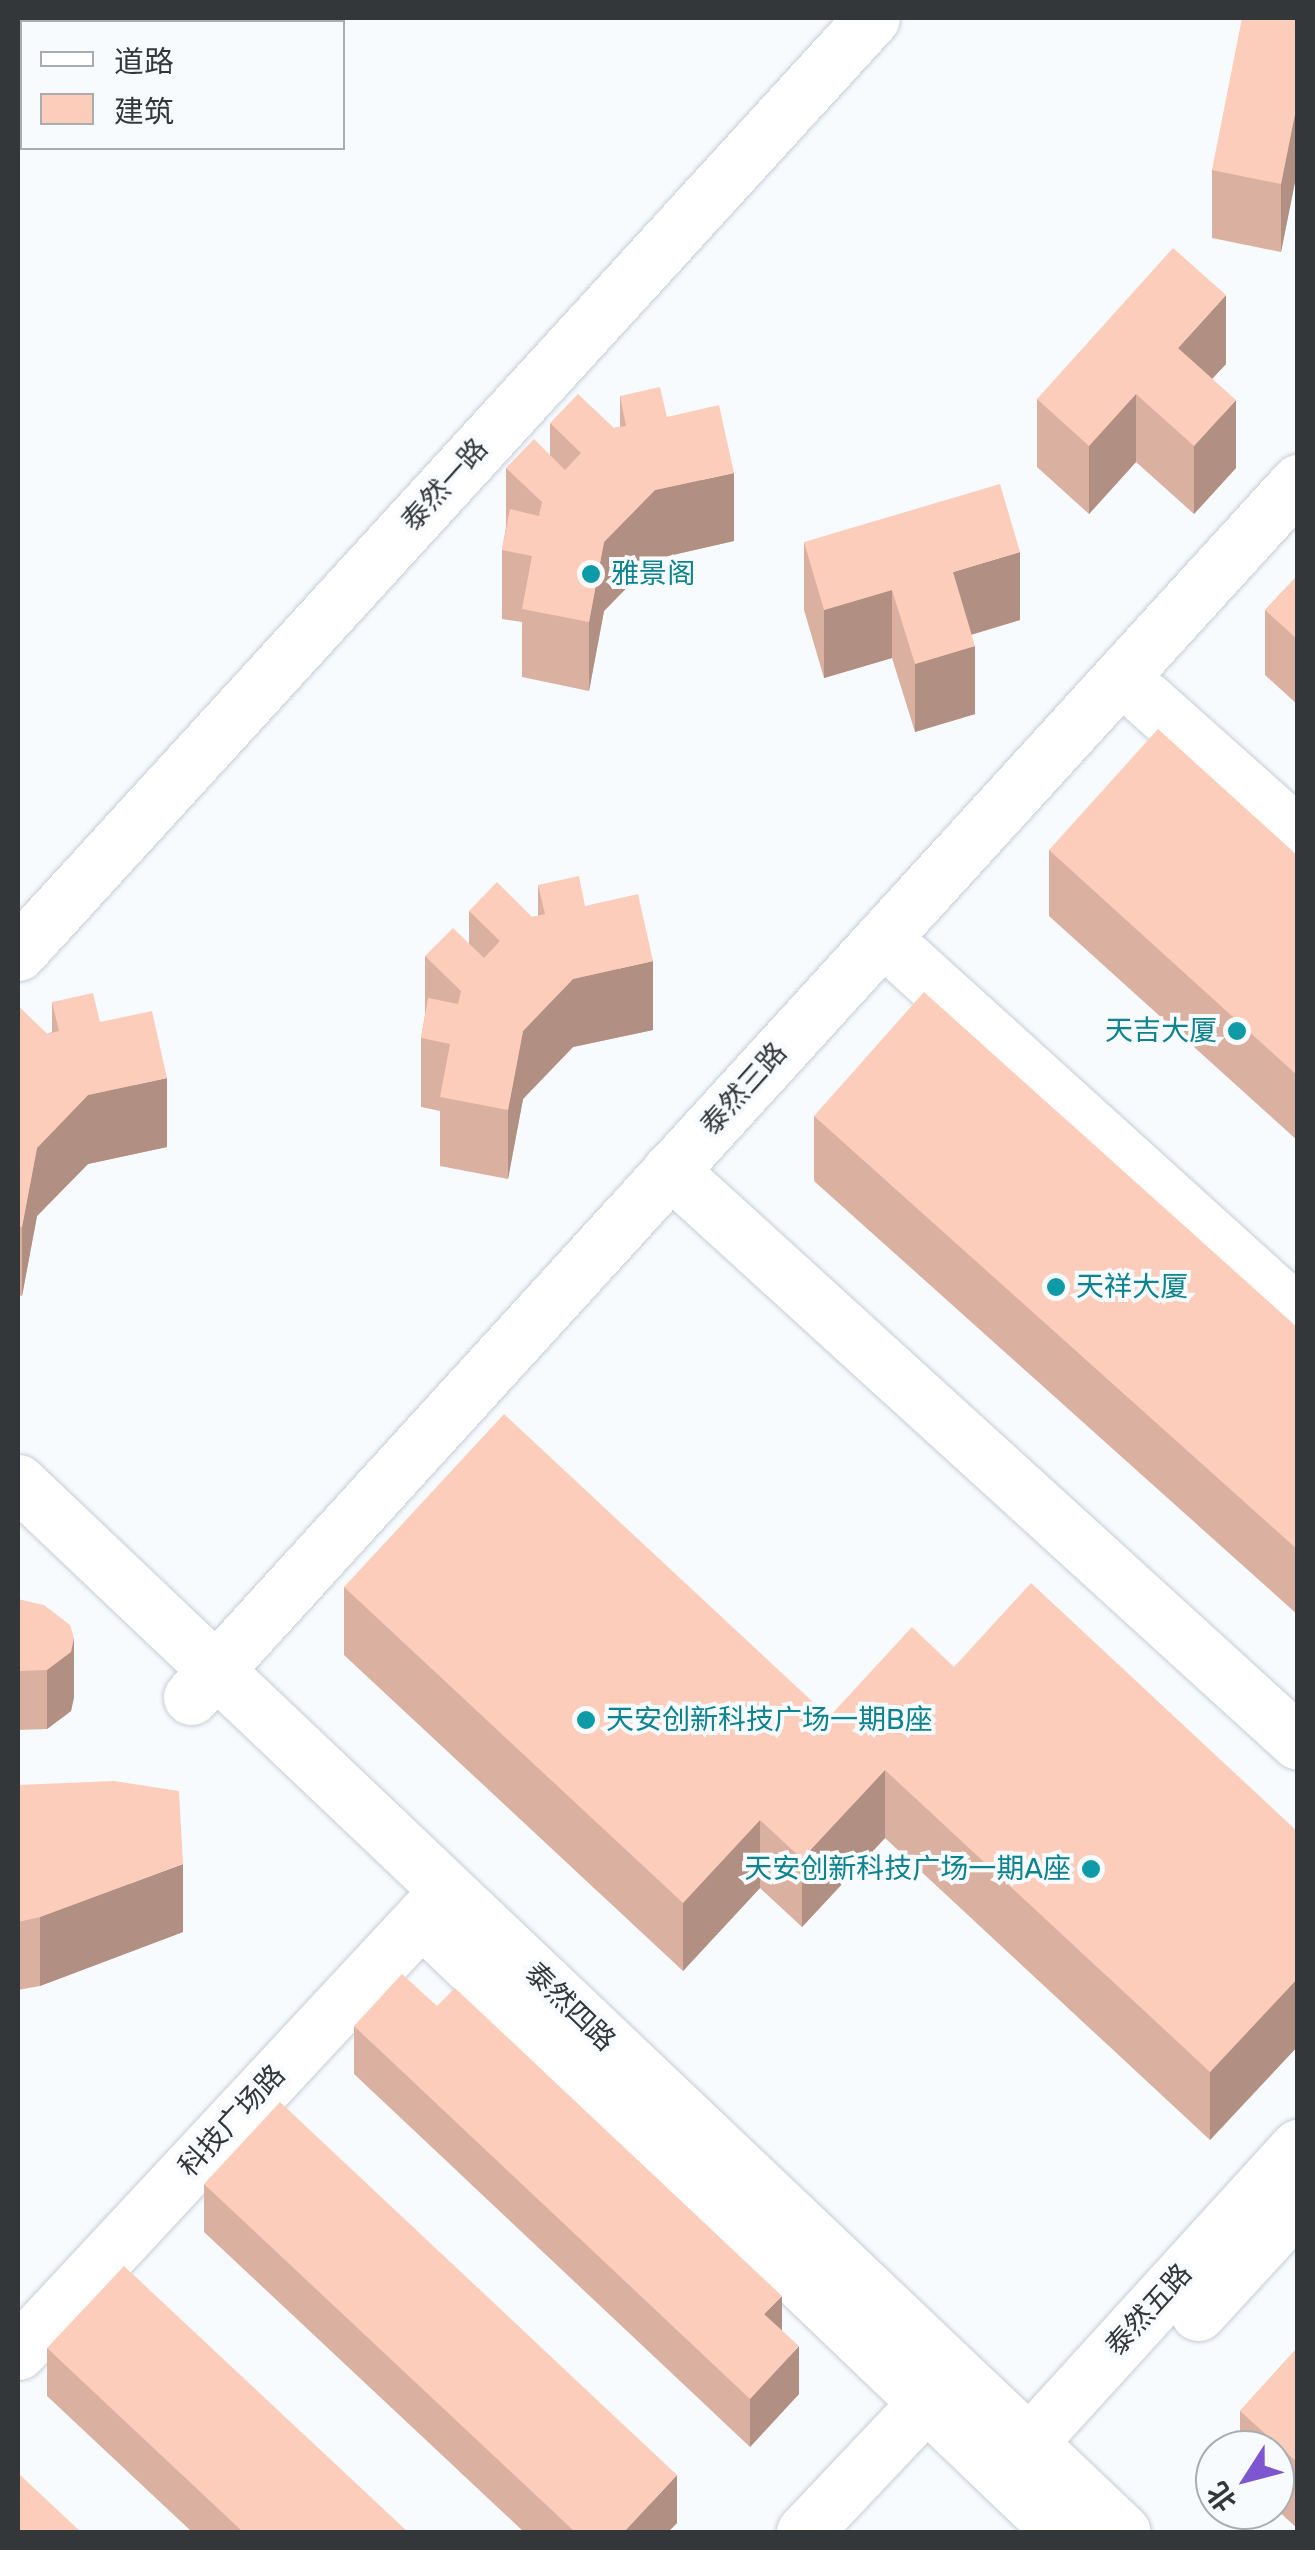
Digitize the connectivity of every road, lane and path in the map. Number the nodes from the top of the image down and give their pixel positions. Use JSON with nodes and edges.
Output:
{"nodes":[{"id":1,"x":872,"y":18,"type":"edge"},
{"id":2,"x":1298,"y":482,"type":"edge"},
{"id":3,"x":1298,"y":532,"type":"edge"},
{"id":4,"x":1145,"y":698,"type":"junction"},
{"id":5,"x":1298,"y":834,"type":"edge"},
{"id":6,"x":18,"y":953,"type":"edge"},
{"id":7,"x":906,"y":959,"type":"junction"},
{"id":8,"x":682,"y":1180,"type":"junction"},
{"id":9,"x":1298,"y":1314,"type":"edge"},
{"id":10,"x":18,"y":1482,"type":"edge"},
{"id":11,"x":18,"y":1532,"type":"edge"},
{"id":12,"x":214,"y":1693,"type":"junction"},
{"id":13,"x":1298,"y":1742,"type":"edge"},
{"id":14,"x":424,"y":1894,"type":"junction"},
{"id":15,"x":1298,"y":2146,"type":"edge"},
{"id":16,"x":1298,"y":2204,"type":"edge"},
{"id":17,"x":18,"y":2309,"type":"edge"},
{"id":18,"x":18,"y":2352,"type":"edge"},
{"id":19,"x":926,"y":2403,"type":"junction"},
{"id":20,"x":1035,"y":2484,"type":"edge"},
{"id":21,"x":804,"y":2532,"type":"edge"},
{"id":22,"x":1123,"y":2532,"type":"edge"}],
"edges":[{"from":1,"to":6,"type":"street","name":"泰然一路"},
{"from":2,"to":8,"type":"street","name":"泰然三路"},
{"from":3,"to":4,"type":"street","name":"泰然三路"},
{"from":4,"to":5,"type":"street"},
{"from":4,"to":7,"type":"street","name":"泰然三路"},
{"from":7,"to":8,"type":"street","name":"泰然三路"},
{"from":7,"to":9,"type":"street"},
{"from":8,"to":12,"type":"street","name":"泰然三路"},
{"from":8,"to":13,"type":"street"},
{"from":10,"to":12,"type":"street","name":"泰然四路"},
{"from":11,"to":12,"type":"street","name":"泰然四路"},
{"from":12,"to":14,"type":"street","name":"泰然四路"},
{"from":14,"to":17,"type":"street","name":"科技广场路"},
{"from":14,"to":18,"type":"street","name":"科技广场路"},
{"from":14,"to":19,"type":"street","name":"泰然四路"},
{"from":14,"to":20,"type":"street","name":"泰然四路"},
{"from":15,"to":20,"type":"street","name":"泰然五路"},
{"from":16,"to":20,"type":"street","name":"泰然五路"},
{"from":19,"to":20,"type":"street","name":"泰然四路"},
{"from":19,"to":21,"type":"street"},
{"from":20,"to":22,"type":"street","name":"泰然四路"}]}
